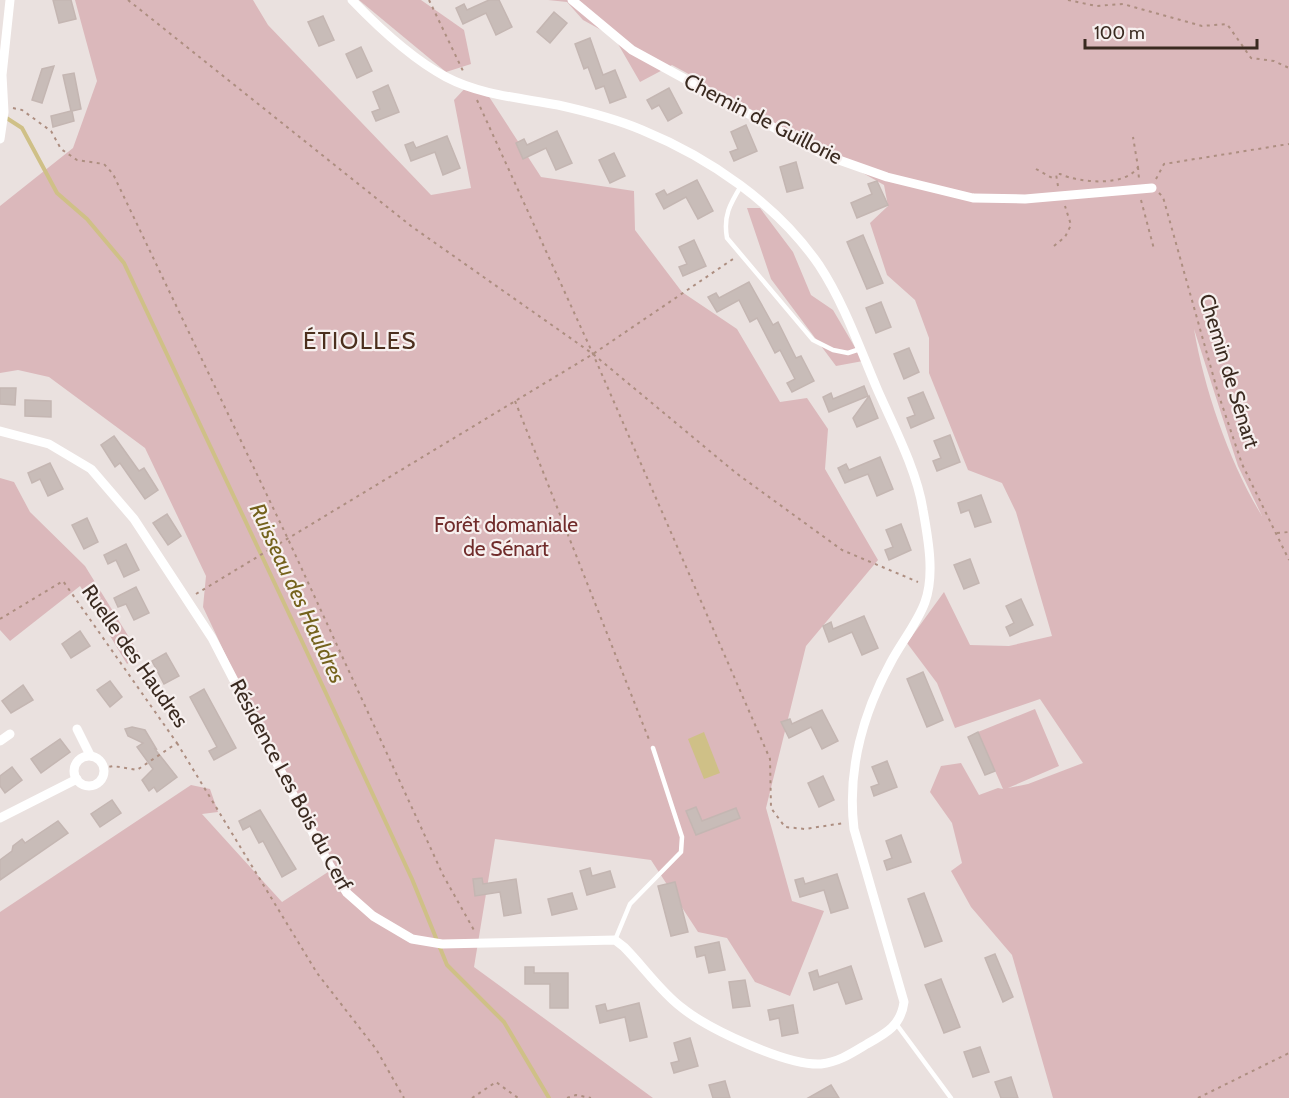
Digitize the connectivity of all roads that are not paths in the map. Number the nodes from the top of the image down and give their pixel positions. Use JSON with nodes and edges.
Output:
{"nodes":[{"id":1,"x":10,"y":0,"type":"edge"},
{"id":2,"x":352,"y":0,"type":"edge"},
{"id":3,"x":572,"y":0,"type":"edge"},
{"id":4,"x":4,"y":14,"type":"edge"},
{"id":5,"x":0,"y":139,"type":"edge"},
{"id":6,"x":741,"y":186,"type":"junction"},
{"id":7,"x":1152,"y":188,"type":"road end"},
{"id":8,"x":860,"y":349,"type":"junction"},
{"id":9,"x":0,"y":431,"type":"edge"},
{"id":10,"x":77,"y":729,"type":"dead end"},
{"id":11,"x":10,"y":734,"type":"dead end"},
{"id":12,"x":0,"y":741,"type":"edge"},
{"id":13,"x":653,"y":748,"type":"road end"},
{"id":14,"x":90,"y":755,"type":"junction"},
{"id":15,"x":76,"y":779,"type":"junction"},
{"id":16,"x":0,"y":818,"type":"edge"},
{"id":17,"x":615,"y":940,"type":"junction"},
{"id":18,"x":897,"y":1025,"type":"junction"},
{"id":19,"x":951,"y":1098,"type":"edge"}],
"edges":[{"from":1,"to":4,"type":"street"},
{"from":2,"to":6,"type":"street"},
{"from":3,"to":7,"type":"street","name":"Chemin de Guillorie"},
{"from":4,"to":5,"type":"street"},
{"from":6,"to":8,"type":"street"},
{"from":6,"to":8,"type":"lane"},
{"from":8,"to":18,"type":"street"},
{"from":9,"to":17,"type":"street","name":"Résidence Les Bois du Cerf"},
{"from":10,"to":14,"type":"street"},
{"from":11,"to":12,"type":"street"},
{"from":13,"to":17,"type":"lane"},
{"from":14,"to":15,"type":"street"},
{"from":14,"to":15,"type":"street"},
{"from":15,"to":16,"type":"street"},
{"from":17,"to":18,"type":"street"},
{"from":18,"to":19,"type":"lane"}]}
